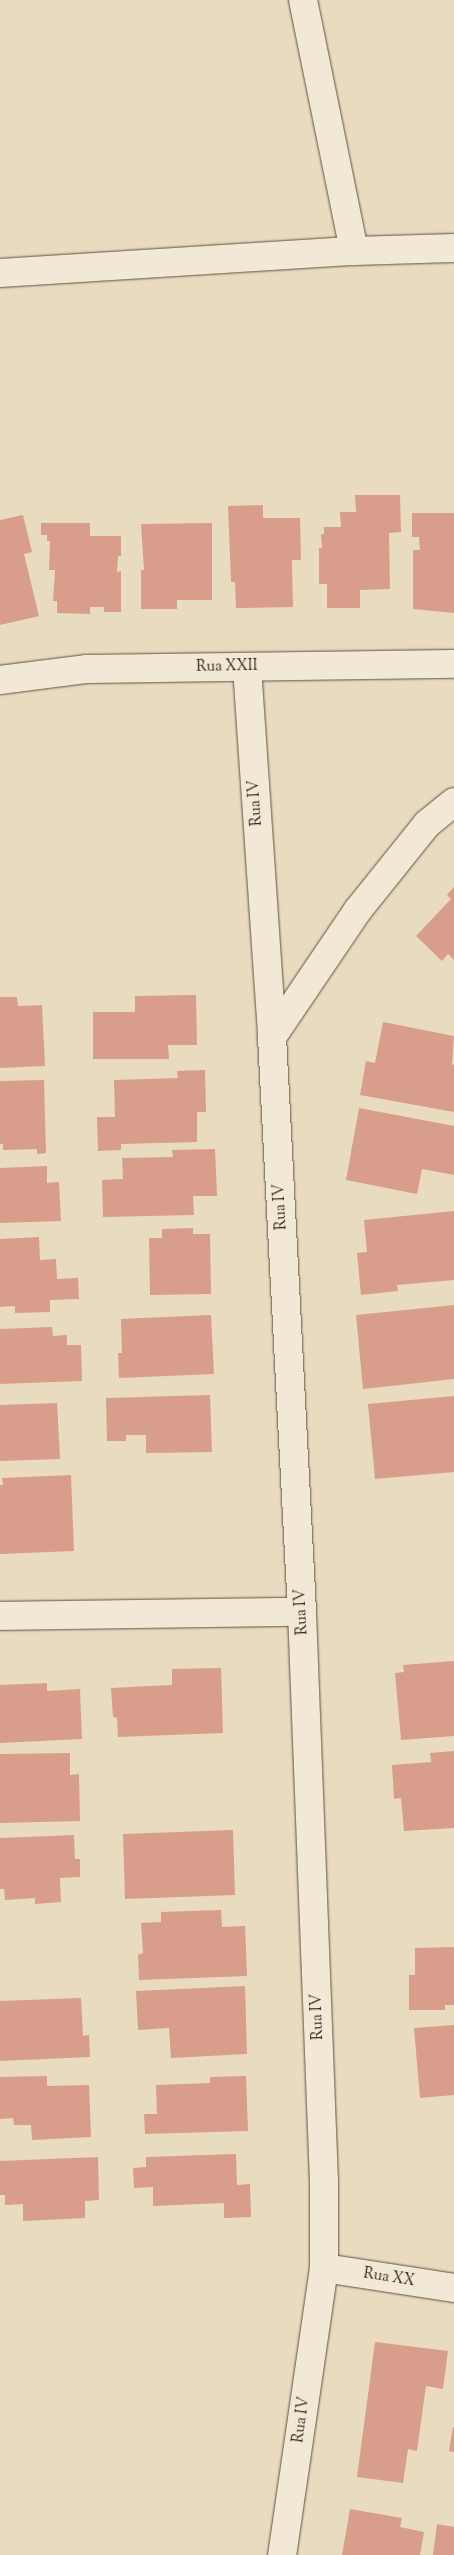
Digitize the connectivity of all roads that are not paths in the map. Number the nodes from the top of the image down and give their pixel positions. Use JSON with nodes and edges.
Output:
{"nodes":[{"id":1,"x":304,"y":0,"type":"edge"},
{"id":2,"x":454,"y":248,"type":"edge"},
{"id":3,"x":354,"y":252,"type":"junction"},
{"id":4,"x":0,"y":272,"type":"edge"},
{"id":5,"x":454,"y":664,"type":"edge"},
{"id":6,"x":247,"y":667,"type":"junction"},
{"id":7,"x":0,"y":680,"type":"edge"},
{"id":8,"x":454,"y":802,"type":"edge"},
{"id":9,"x":272,"y":1037,"type":"junction"},
{"id":10,"x":302,"y":1612,"type":"junction"},
{"id":11,"x":0,"y":1616,"type":"edge"},
{"id":12,"x":324,"y":2268,"type":"junction"},
{"id":13,"x":454,"y":2288,"type":"edge"},
{"id":14,"x":282,"y":2555,"type":"edge"}],
"edges":[{"from":1,"to":3,"type":"street"},
{"from":2,"to":3,"type":"street"},
{"from":3,"to":4,"type":"street"},
{"from":5,"to":6,"type":"street","name":"Rua XXII"},
{"from":6,"to":7,"type":"street","name":"Rua XXII"},
{"from":6,"to":9,"type":"street","name":"Rua IV"},
{"from":8,"to":9,"type":"street"},
{"from":9,"to":10,"type":"street","name":"Rua IV"},
{"from":10,"to":11,"type":"street"},
{"from":10,"to":12,"type":"street","name":"Rua IV"},
{"from":12,"to":13,"type":"street","name":"Rua XX"},
{"from":12,"to":14,"type":"street","name":"Rua IV"}]}
